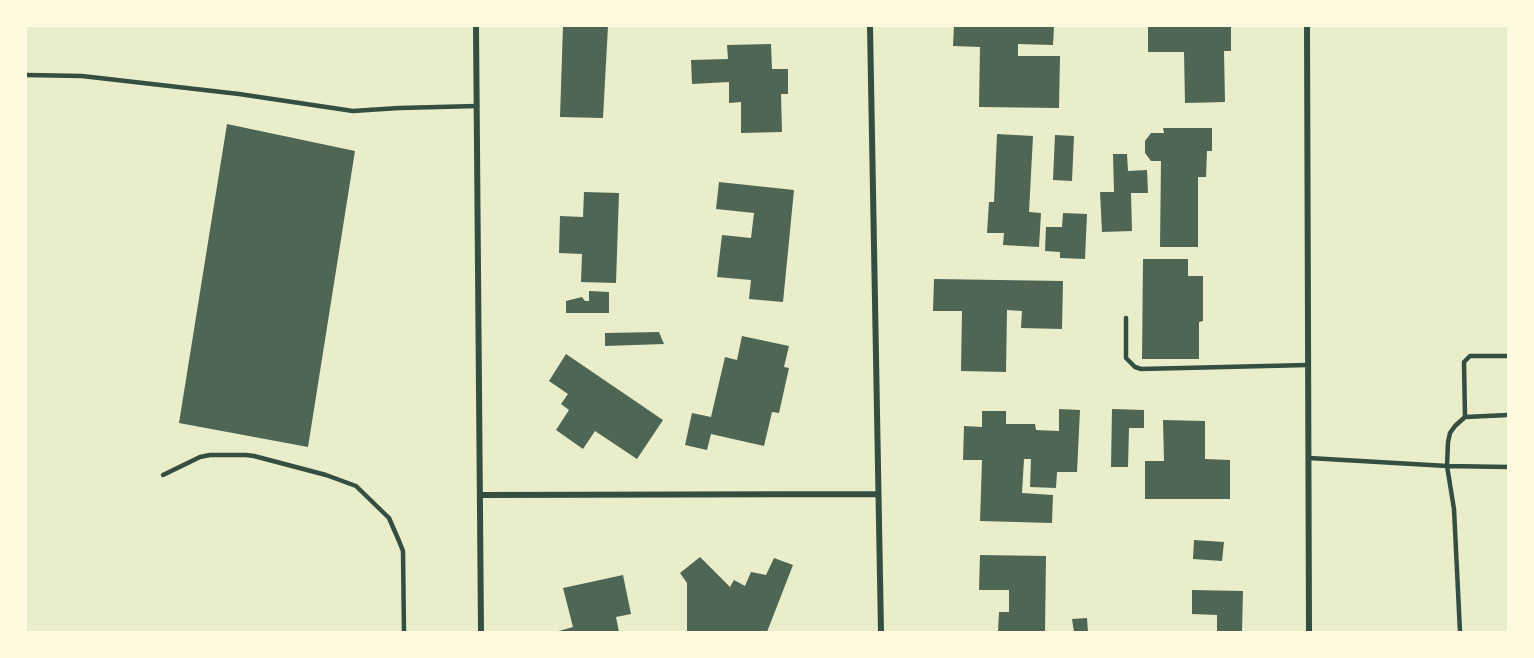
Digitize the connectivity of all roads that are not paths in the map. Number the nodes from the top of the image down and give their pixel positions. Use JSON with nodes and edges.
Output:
{"nodes":[{"id":1,"x":476,"y":26,"type":"edge"},
{"id":2,"x":870,"y":26,"type":"edge"},
{"id":3,"x":1307,"y":26,"type":"edge"},
{"id":4,"x":26,"y":75,"type":"edge"},
{"id":5,"x":477,"y":106,"type":"junction"},
{"id":6,"x":1126,"y":318,"type":"dead end"},
{"id":7,"x":1509,"y":356,"type":"edge"},
{"id":8,"x":1308,"y":364,"type":"junction"},
{"id":9,"x":1509,"y":415,"type":"edge"},
{"id":10,"x":1465,"y":417,"type":"junction"},
{"id":11,"x":1309,"y":458,"type":"junction"},
{"id":12,"x":1447,"y":466,"type":"junction"},
{"id":13,"x":1509,"y":467,"type":"edge"},
{"id":14,"x":163,"y":475,"type":"dead end"},
{"id":15,"x":878,"y":494,"type":"junction"},
{"id":16,"x":480,"y":495,"type":"junction"},
{"id":17,"x":404,"y":633,"type":"edge"},
{"id":18,"x":482,"y":633,"type":"edge"},
{"id":19,"x":880,"y":633,"type":"edge"},
{"id":20,"x":1309,"y":633,"type":"edge"},
{"id":21,"x":1460,"y":633,"type":"edge"}],
"edges":[{"from":1,"to":5,"type":"street"},
{"from":2,"to":15,"type":"street"},
{"from":3,"to":8,"type":"street"},
{"from":4,"to":5,"type":"lane"},
{"from":5,"to":16,"type":"street"},
{"from":6,"to":8,"type":"lane"},
{"from":7,"to":10,"type":"lane"},
{"from":8,"to":11,"type":"street"},
{"from":9,"to":10,"type":"lane"},
{"from":10,"to":12,"type":"lane"},
{"from":11,"to":12,"type":"lane"},
{"from":11,"to":20,"type":"street"},
{"from":12,"to":13,"type":"lane"},
{"from":12,"to":21,"type":"lane"},
{"from":14,"to":17,"type":"lane"},
{"from":15,"to":16,"type":"street"},
{"from":15,"to":19,"type":"street"},
{"from":16,"to":18,"type":"street"}]}
